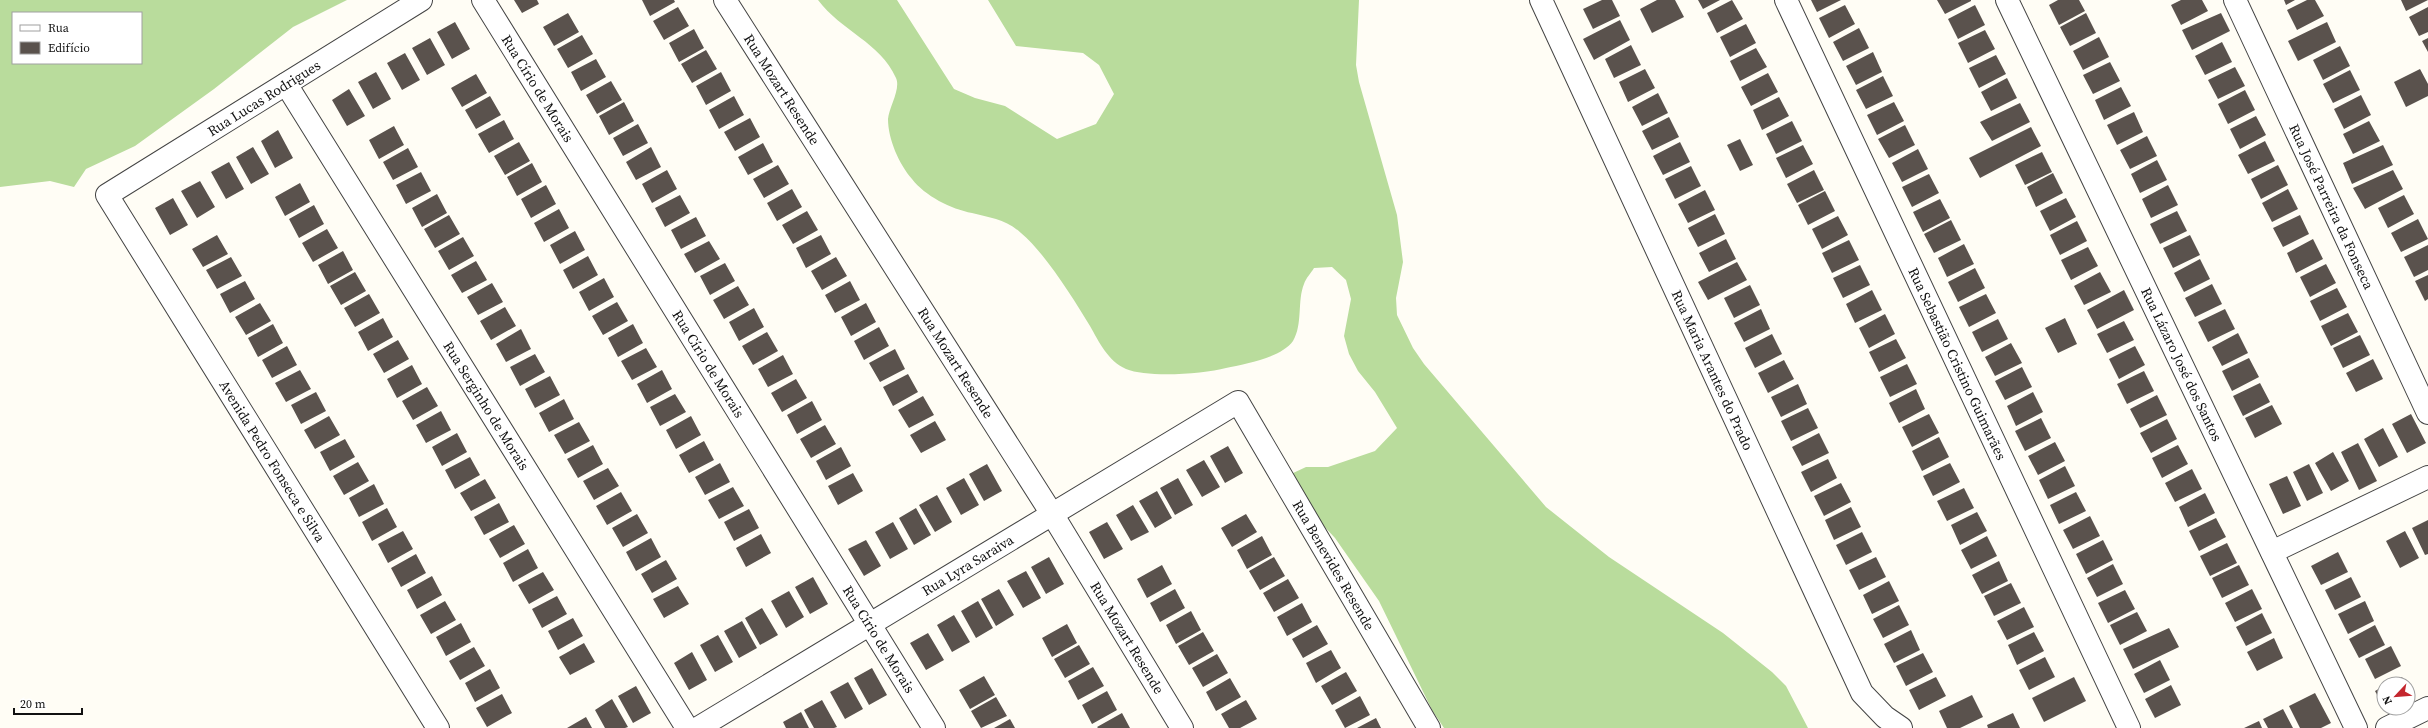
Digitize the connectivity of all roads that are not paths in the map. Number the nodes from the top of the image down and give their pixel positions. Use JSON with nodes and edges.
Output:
{"nodes":[{"id":1,"x":421,"y":0,"type":"edge"},
{"id":2,"x":483,"y":0,"type":"edge"},
{"id":3,"x":725,"y":0,"type":"edge"},
{"id":4,"x":1542,"y":0,"type":"edge"},
{"id":5,"x":1786,"y":0,"type":"edge"},
{"id":6,"x":2006,"y":0,"type":"edge"},
{"id":7,"x":2235,"y":0,"type":"edge"},
{"id":8,"x":286,"y":84,"type":"junction"},
{"id":9,"x":107,"y":195,"type":"joint"},
{"id":10,"x":1238,"y":402,"type":"joint"},
{"id":11,"x":2428,"y":413,"type":"edge"},
{"id":12,"x":2428,"y":477,"type":"edge"},
{"id":13,"x":1052,"y":514,"type":"junction"},
{"id":14,"x":2272,"y":552,"type":"junction"},
{"id":15,"x":870,"y":624,"type":"junction"},
{"id":16,"x":2428,"y":708,"type":"edge"},
{"id":17,"x":438,"y":728,"type":"edge"},
{"id":18,"x":687,"y":728,"type":"edge"},
{"id":19,"x":698,"y":728,"type":"edge"},
{"id":20,"x":934,"y":728,"type":"edge"},
{"id":21,"x":1182,"y":728,"type":"edge"},
{"id":22,"x":1429,"y":728,"type":"edge"},
{"id":23,"x":1901,"y":728,"type":"edge"},
{"id":24,"x":2129,"y":728,"type":"edge"},
{"id":25,"x":2356,"y":728,"type":"edge"},
{"id":26,"x":2387,"y":728,"type":"edge"}],
"edges":[{"from":1,"to":8,"type":"street","name":"Rua Lucas Rodrigues"},
{"from":2,"to":15,"type":"street","name":"Rua Círio de Morais"},
{"from":3,"to":13,"type":"street","name":"Rua Mozart Resende"},
{"from":4,"to":23,"type":"street","name":"Rua Maria Arantes do Prado"},
{"from":5,"to":24,"type":"street","name":"Rua Sebastião Cristino Guimarães"},
{"from":6,"to":14,"type":"street","name":"Rua Lázaro José dos Santos"},
{"from":7,"to":11,"type":"street","name":"Rua José Parreira da Fonseca"},
{"from":8,"to":9,"type":"street","name":"Rua Lucas Rodrigues"},
{"from":8,"to":18,"type":"street","name":"Rua Serginho de Morais"},
{"from":9,"to":17,"type":"street","name":"Avenida Pedro Fonseca e Silva"},
{"from":10,"to":13,"type":"street","name":"Rua Lyra Saraiva"},
{"from":10,"to":22,"type":"street","name":"Rua Benevides Resende"},
{"from":12,"to":14,"type":"street"},
{"from":13,"to":15,"type":"street","name":"Rua Lyra Saraiva"},
{"from":13,"to":21,"type":"street","name":"Rua Mozart Resende"},
{"from":14,"to":25,"type":"street","name":"Rua Lázaro José dos Santos"},
{"from":15,"to":19,"type":"street","name":"Rua Lyra Saraiva"},
{"from":15,"to":20,"type":"street","name":"Rua Círio de Morais"},
{"from":16,"to":26,"type":"street"}]}
